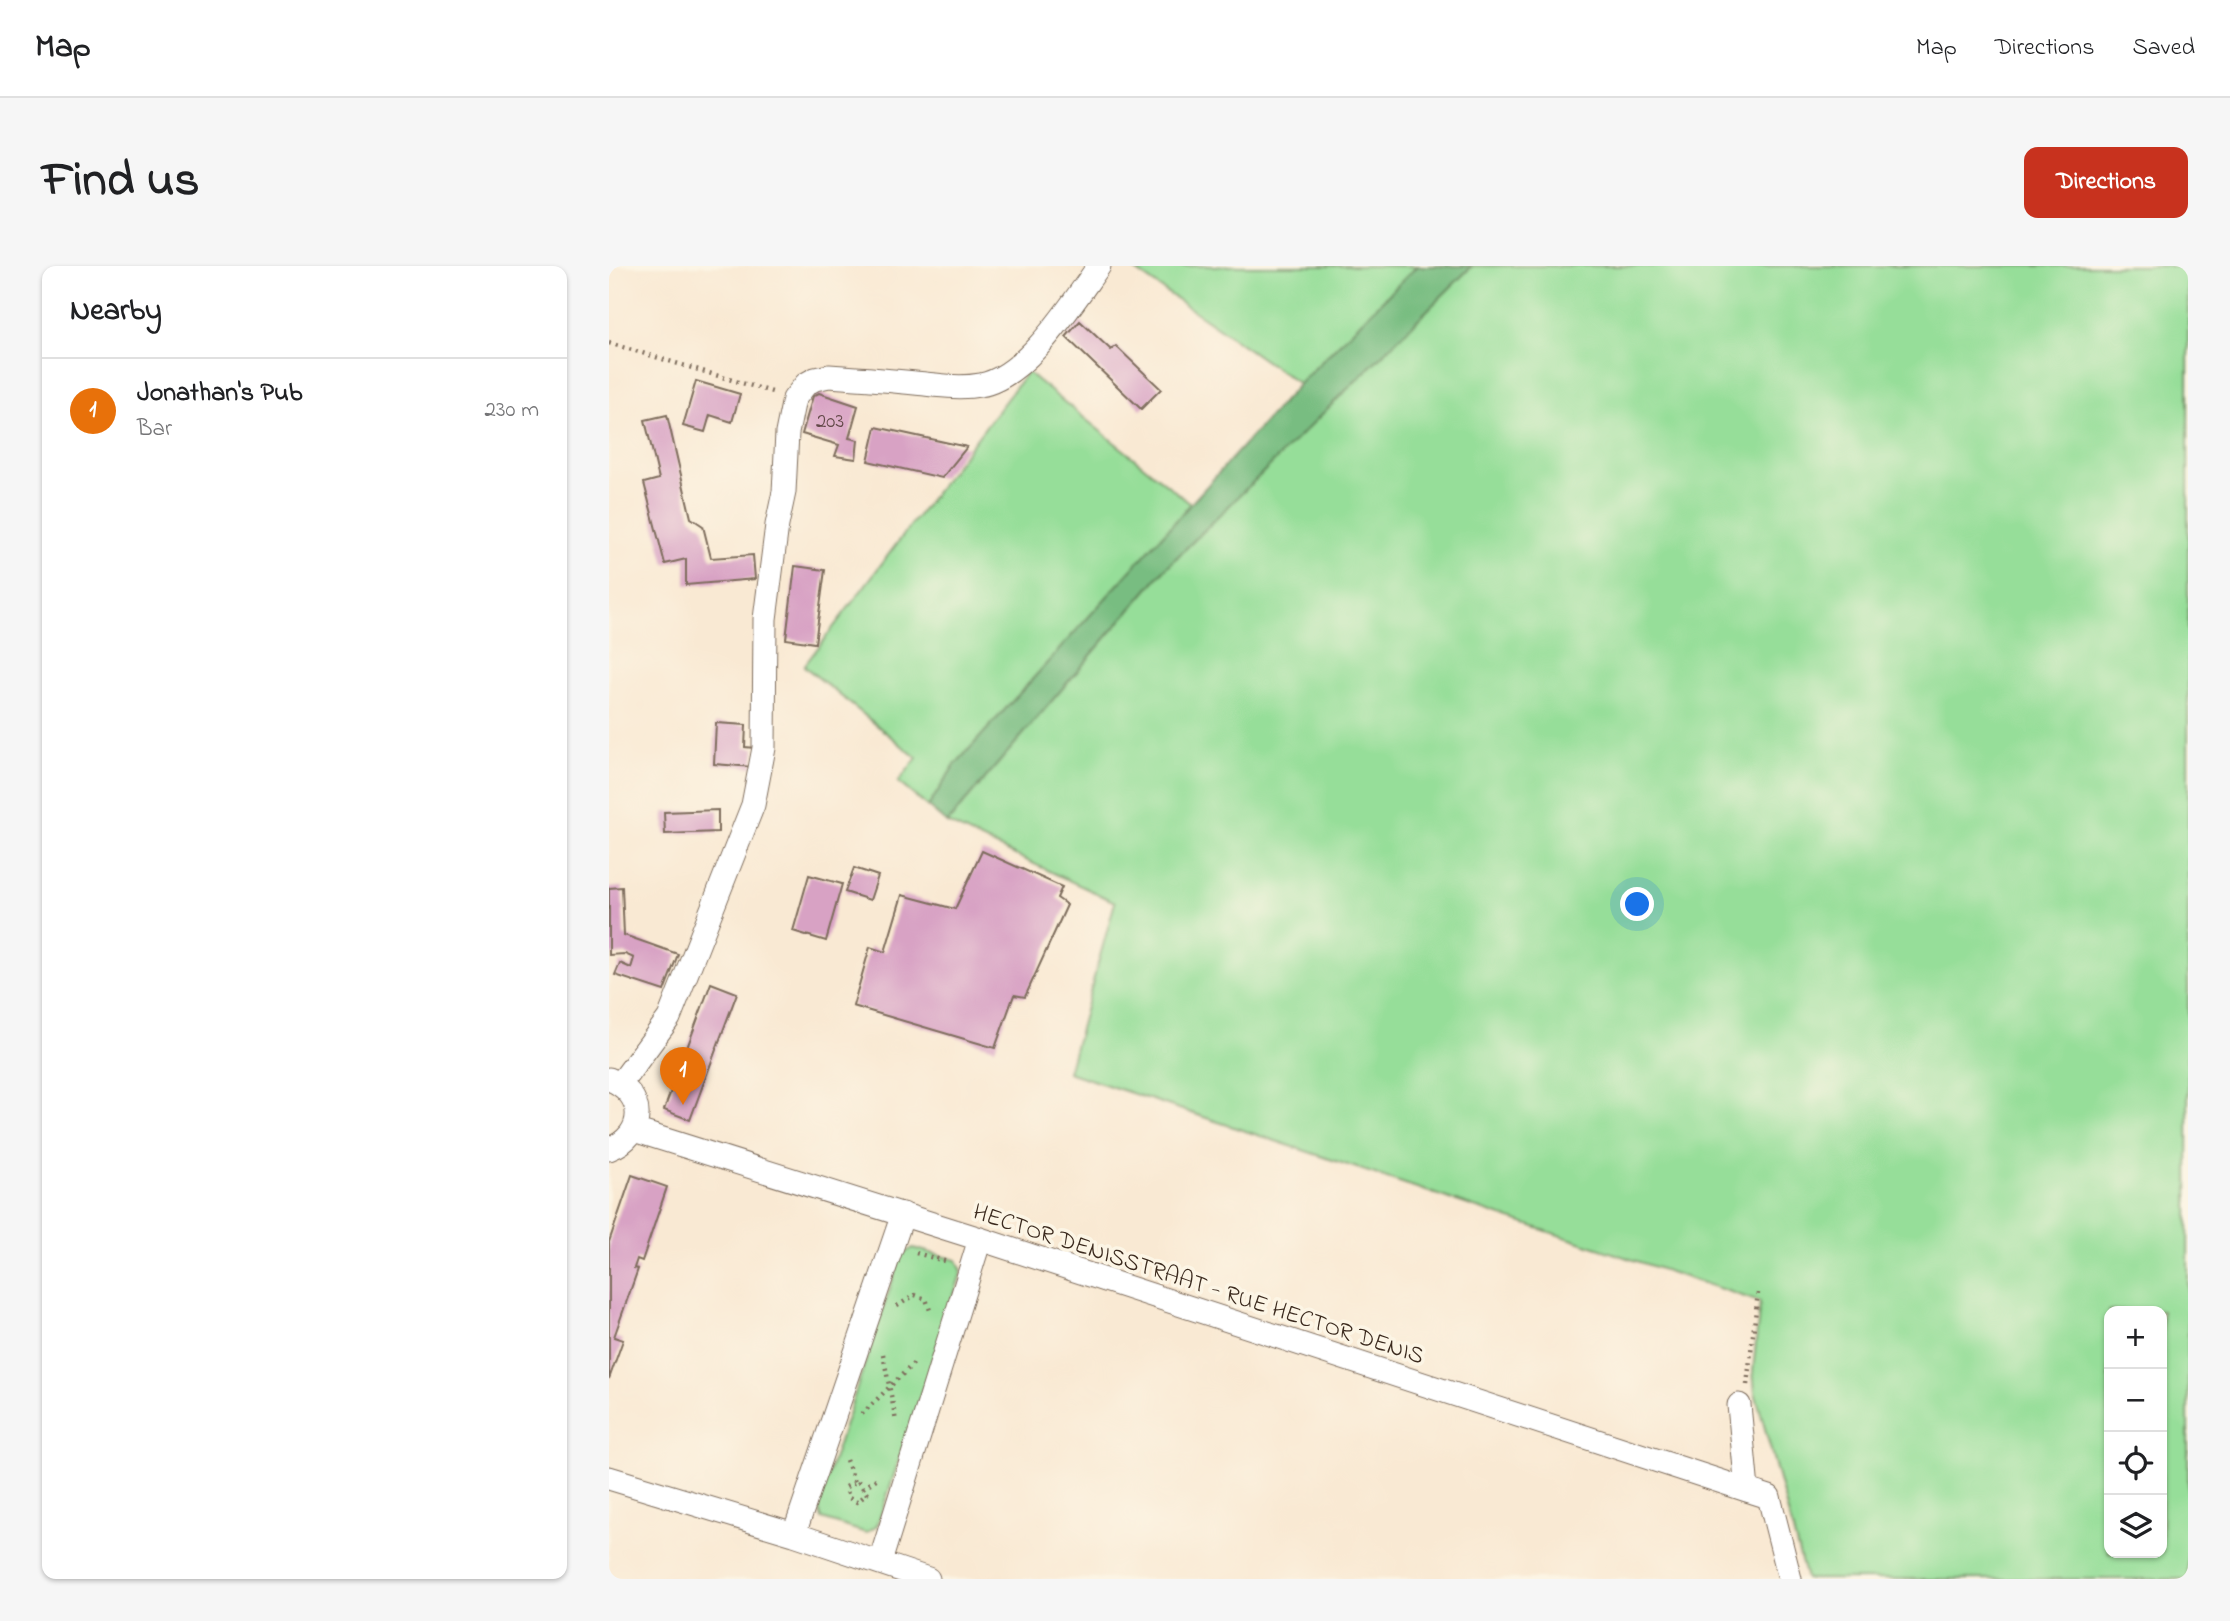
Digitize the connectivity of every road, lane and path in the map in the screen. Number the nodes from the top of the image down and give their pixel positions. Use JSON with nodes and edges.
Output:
{"nodes":[{"id":1,"x":1099,"y":266,"type":"edge"},
{"id":2,"x":609,"y":344,"type":"edge"},
{"id":3,"x":794,"y":399,"type":"junction"},
{"id":4,"x":615,"y":1081,"type":"edge"},
{"id":5,"x":634,"y":1130,"type":"junction"},
{"id":6,"x":609,"y":1149,"type":"edge"},
{"id":7,"x":903,"y":1214,"type":"junction"},
{"id":8,"x":981,"y":1239,"type":"junction"},
{"id":9,"x":908,"y":1255,"type":"dead end"},
{"id":10,"x":953,"y":1264,"type":"dead end"},
{"id":11,"x":1758,"y":1293,"type":"dead end"},
{"id":12,"x":887,"y":1313,"type":"dead end"},
{"id":13,"x":934,"y":1320,"type":"dead end"},
{"id":14,"x":882,"y":1343,"type":"dead end"},
{"id":15,"x":916,"y":1361,"type":"dead end"},
{"id":16,"x":889,"y":1388,"type":"junction"},
{"id":17,"x":1739,"y":1405,"type":"joint"},
{"id":18,"x":860,"y":1417,"type":"dead end"},
{"id":19,"x":897,"y":1429,"type":"dead end"},
{"id":20,"x":842,"y":1449,"type":"dead end"},
{"id":21,"x":883,"y":1473,"type":"dead end"},
{"id":22,"x":609,"y":1478,"type":"edge"},
{"id":23,"x":855,"y":1482,"type":"junction"},
{"id":24,"x":863,"y":1488,"type":"junction"},
{"id":25,"x":1747,"y":1490,"type":"junction"},
{"id":26,"x":795,"y":1534,"type":"junction"},
{"id":27,"x":880,"y":1562,"type":"junction"},
{"id":28,"x":928,"y":1579,"type":"edge"},
{"id":29,"x":1790,"y":1579,"type":"edge"}],
"edges":[{"from":1,"to":3,"type":"street"},
{"from":2,"to":3,"type":"path"},
{"from":3,"to":4,"type":"street"},
{"from":4,"to":5,"type":"street"},
{"from":5,"to":6,"type":"street"},
{"from":5,"to":7,"type":"street","name":"HECTOR DENISSTRAAT - RUE HECTOR DENIS"},
{"from":7,"to":8,"type":"street","name":"HECTOR DENISSTRAAT - RUE HECTOR DENIS"},
{"from":7,"to":26,"type":"street"},
{"from":8,"to":25,"type":"street","name":"HECTOR DENISSTRAAT - RUE HECTOR DENIS"},
{"from":8,"to":27,"type":"street"},
{"from":9,"to":10,"type":"path"},
{"from":11,"to":17,"type":"path"},
{"from":12,"to":13,"type":"path"},
{"from":14,"to":16,"type":"path"},
{"from":15,"to":16,"type":"path"},
{"from":16,"to":18,"type":"path"},
{"from":16,"to":19,"type":"path"},
{"from":17,"to":25,"type":"street"},
{"from":20,"to":23,"type":"path"},
{"from":21,"to":24,"type":"path"},
{"from":22,"to":26,"type":"street"},
{"from":23,"to":24,"type":"path"},
{"from":23,"to":24,"type":"path"},
{"from":25,"to":29,"type":"street","name":"HECTOR DENISSTRAAT - RUE HECTOR DENIS"},
{"from":26,"to":27,"type":"street"},
{"from":27,"to":28,"type":"street"}]}
